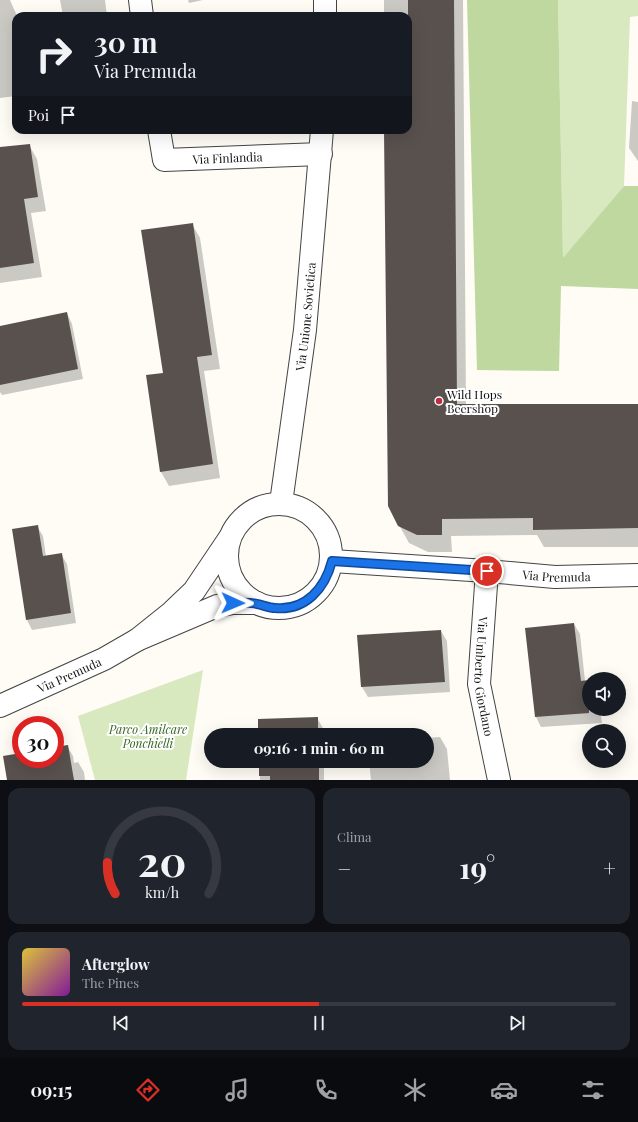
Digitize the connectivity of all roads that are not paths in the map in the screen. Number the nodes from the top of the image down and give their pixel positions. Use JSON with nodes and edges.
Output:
{"nodes":[{"id":1,"x":140,"y":0,"type":"edge"},
{"id":2,"x":325,"y":0,"type":"edge"},
{"id":3,"x":142,"y":12,"type":"edge"},
{"id":4,"x":325,"y":12,"type":"edge"},
{"id":5,"x":160,"y":134,"type":"edge"},
{"id":6,"x":322,"y":134,"type":"edge"},
{"id":7,"x":321,"y":154,"type":"junction"},
{"id":8,"x":281,"y":503,"type":"junction"},
{"id":9,"x":230,"y":538,"type":"junction"},
{"id":10,"x":332,"y":561,"type":"junction"},
{"id":11,"x":487,"y":571,"type":"junction"},
{"id":12,"x":638,"y":575,"type":"edge"},
{"id":13,"x":257,"y":603,"type":"junction"},
{"id":14,"x":137,"y":640,"type":"junction"},
{"id":15,"x":0,"y":706,"type":"edge"},
{"id":16,"x":500,"y":780,"type":"edge"}],
"edges":[{"from":1,"to":3,"type":"street"},
{"from":2,"to":4,"type":"street"},
{"from":5,"to":7,"type":"street","name":"Via Finlandia"},
{"from":6,"to":7,"type":"street","name":"Via Unione Sovietica"},
{"from":7,"to":8,"type":"street","name":"Via Unione Sovietica"},
{"from":8,"to":9,"type":"street","name":"Via Premuda"},
{"from":8,"to":10,"type":"street","name":"Via Premuda"},
{"from":9,"to":13,"type":"street","name":"Via Premuda"},
{"from":9,"to":14,"type":"street","name":"Via Premuda"},
{"from":10,"to":11,"type":"street","name":"Via Premuda"},
{"from":10,"to":13,"type":"street","name":"Via Premuda"},
{"from":11,"to":12,"type":"street","name":"Via Premuda"},
{"from":11,"to":16,"type":"street","name":"Via Umberto Giordano"},
{"from":13,"to":14,"type":"street","name":"Via Premuda"},
{"from":14,"to":15,"type":"street","name":"Via Premuda"}]}
